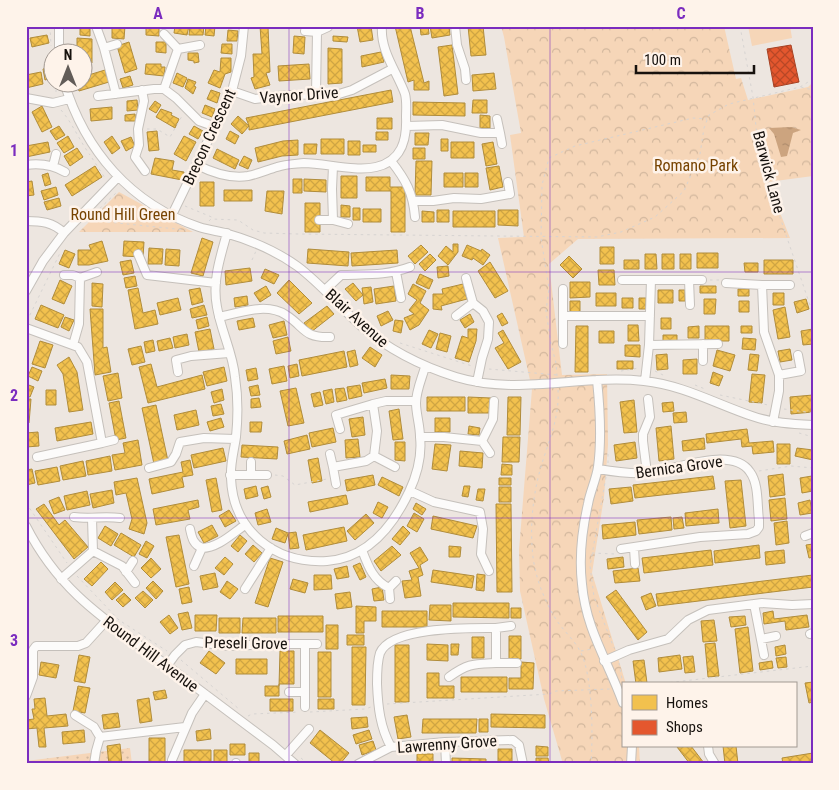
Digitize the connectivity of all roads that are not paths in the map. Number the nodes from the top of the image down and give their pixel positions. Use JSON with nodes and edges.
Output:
{"nodes":[{"id":1,"x":58,"y":26,"type":"edge"},
{"id":2,"x":96,"y":26,"type":"edge"},
{"id":3,"x":244,"y":26,"type":"edge"},
{"id":4,"x":382,"y":26,"type":"edge"},
{"id":5,"x":455,"y":26,"type":"edge"},
{"id":6,"x":328,"y":27,"type":"edge"},
{"id":7,"x":306,"y":31,"type":"dead end"},
{"id":8,"x":317,"y":32,"type":"junction"},
{"id":9,"x":164,"y":34,"type":"dead end"},
{"id":10,"x":59,"y":42,"type":"edge"},
{"id":11,"x":117,"y":44,"type":"dead end"},
{"id":12,"x":200,"y":45,"type":"dead end"},
{"id":13,"x":104,"y":48,"type":"junction"},
{"id":14,"x":178,"y":49,"type":"junction"},
{"id":15,"x":392,"y":69,"type":"junction"},
{"id":16,"x":466,"y":80,"type":"dead end"},
{"id":17,"x":164,"y":89,"type":"junction"},
{"id":18,"x":142,"y":90,"type":"junction"},
{"id":19,"x":232,"y":91,"type":"junction"},
{"id":20,"x":67,"y":92,"type":"edge"},
{"id":21,"x":116,"y":94,"type":"junction"},
{"id":22,"x":316,"y":94,"type":"junction"},
{"id":23,"x":98,"y":96,"type":"dead end"},
{"id":24,"x":26,"y":98,"type":"edge"},
{"id":25,"x":69,"y":99,"type":"junction"},
{"id":26,"x":497,"y":119,"type":"dead end"},
{"id":27,"x":406,"y":126,"type":"junction"},
{"id":28,"x":216,"y":127,"type":"junction"},
{"id":29,"x":500,"y":133,"type":"junction"},
{"id":30,"x":502,"y":144,"type":"dead end"},
{"id":31,"x":56,"y":154,"type":"dead end"},
{"id":32,"x":392,"y":160,"type":"junction"},
{"id":33,"x":26,"y":165,"type":"edge"},
{"id":34,"x":197,"y":165,"type":"junction"},
{"id":35,"x":52,"y":166,"type":"junction"},
{"id":36,"x":333,"y":166,"type":"junction"},
{"id":37,"x":145,"y":171,"type":"dead end"},
{"id":38,"x":65,"y":172,"type":"dead end"},
{"id":39,"x":118,"y":177,"type":"junction"},
{"id":40,"x":508,"y":182,"type":"dead end"},
{"id":41,"x":414,"y":201,"type":"junction"},
{"id":42,"x":172,"y":215,"type":"junction"},
{"id":43,"x":415,"y":217,"type":"dead end"},
{"id":44,"x":26,"y":220,"type":"edge"},
{"id":45,"x":319,"y":220,"type":"dead end"},
{"id":46,"x":333,"y":220,"type":"junction"},
{"id":47,"x":348,"y":224,"type":"dead end"},
{"id":48,"x":64,"y":233,"type":"junction"},
{"id":49,"x":227,"y":233,"type":"junction"},
{"id":50,"x":138,"y":254,"type":"dead end"},
{"id":51,"x":410,"y":267,"type":"dead end"},
{"id":52,"x":97,"y":272,"type":"dead end"},
{"id":53,"x":396,"y":272,"type":"junction"},
{"id":54,"x":64,"y":275,"type":"dead end"},
{"id":55,"x":80,"y":278,"type":"junction"},
{"id":56,"x":466,"y":278,"type":"dead end"},
{"id":57,"x":622,"y":280,"type":"dead end"},
{"id":58,"x":651,"y":280,"type":"junction"},
{"id":59,"x":689,"y":280,"type":"junction"},
{"id":60,"x":702,"y":280,"type":"road end"},
{"id":61,"x":726,"y":282,"type":"road end"},
{"id":62,"x":216,"y":283,"type":"junction"},
{"id":63,"x":762,"y":285,"type":"junction"},
{"id":64,"x":790,"y":285,"type":"dead end"},
{"id":65,"x":563,"y":289,"type":"dead end"},
{"id":66,"x":26,"y":290,"type":"edge"},
{"id":67,"x":325,"y":290,"type":"junction"},
{"id":68,"x":401,"y":298,"type":"dead end"},
{"id":69,"x":473,"y":303,"type":"junction"},
{"id":70,"x":690,"y":305,"type":"dead end"},
{"id":71,"x":456,"y":316,"type":"dead end"},
{"id":72,"x":563,"y":316,"type":"junction"},
{"id":73,"x":650,"y":316,"type":"junction"},
{"id":74,"x":220,"y":317,"type":"junction"},
{"id":75,"x":26,"y":328,"type":"edge"},
{"id":76,"x":330,"y":337,"type":"dead end"},
{"id":77,"x":73,"y":344,"type":"junction"},
{"id":78,"x":563,"y":344,"type":"dead end"},
{"id":79,"x":649,"y":344,"type":"junction"},
{"id":80,"x":703,"y":344,"type":"junction"},
{"id":81,"x":718,"y":344,"type":"dead end"},
{"id":82,"x":229,"y":353,"type":"junction"},
{"id":83,"x":798,"y":355,"type":"dead end"},
{"id":84,"x":703,"y":362,"type":"dead end"},
{"id":85,"x":425,"y":366,"type":"junction"},
{"id":86,"x":801,"y":371,"type":"junction"},
{"id":87,"x":178,"y":372,"type":"dead end"},
{"id":88,"x":779,"y":375,"type":"junction"},
{"id":89,"x":598,"y":380,"type":"junction"},
{"id":90,"x":645,"y":381,"type":"junction"},
{"id":91,"x":803,"y":381,"type":"dead end"},
{"id":92,"x":477,"y":382,"type":"junction"},
{"id":93,"x":648,"y":399,"type":"dead end"},
{"id":94,"x":494,"y":401,"type":"dead end"},
{"id":95,"x":416,"y":402,"type":"junction"},
{"id":96,"x":373,"y":404,"type":"junction"},
{"id":97,"x":773,"y":422,"type":"junction"},
{"id":98,"x":813,"y":425,"type":"edge"},
{"id":99,"x":340,"y":429,"type":"dead end"},
{"id":100,"x":420,"y":437,"type":"junction"},
{"id":101,"x":114,"y":440,"type":"dead end"},
{"id":102,"x":235,"y":440,"type":"junction"},
{"id":103,"x":482,"y":441,"type":"junction"},
{"id":104,"x":102,"y":443,"type":"junction"},
{"id":105,"x":490,"y":453,"type":"dead end"},
{"id":106,"x":330,"y":454,"type":"dead end"},
{"id":107,"x":374,"y":456,"type":"junction"},
{"id":108,"x":37,"y":457,"type":"dead end"},
{"id":109,"x":251,"y":462,"type":"dead end"},
{"id":110,"x":394,"y":467,"type":"dead end"},
{"id":111,"x":149,"y":468,"type":"dead end"},
{"id":112,"x":333,"y":468,"type":"junction"},
{"id":113,"x":598,"y":469,"type":"junction"},
{"id":114,"x":647,"y":473,"type":"junction"},
{"id":115,"x":251,"y":474,"type":"junction"},
{"id":116,"x":230,"y":475,"type":"junction"},
{"id":117,"x":267,"y":475,"type":"road end"},
{"id":118,"x":335,"y":481,"type":"road end"},
{"id":119,"x":410,"y":491,"type":"junction"},
{"id":120,"x":74,"y":517,"type":"dead end"},
{"id":121,"x":120,"y":518,"type":"dead end"},
{"id":122,"x":92,"y":519,"type":"junction"},
{"id":123,"x":245,"y":525,"type":"junction"},
{"id":124,"x":26,"y":526,"type":"edge"},
{"id":125,"x":190,"y":529,"type":"dead end"},
{"id":126,"x":34,"y":540,"type":"junction"},
{"id":127,"x":26,"y":545,"type":"edge"},
{"id":128,"x":202,"y":548,"type":"junction"},
{"id":129,"x":270,"y":548,"type":"junction"},
{"id":130,"x":634,"y":548,"type":"junction"},
{"id":131,"x":622,"y":549,"type":"road end"},
{"id":132,"x":362,"y":550,"type":"junction"},
{"id":133,"x":93,"y":551,"type":"junction"},
{"id":134,"x":133,"y":561,"type":"dead end"},
{"id":135,"x":635,"y":564,"type":"dead end"},
{"id":136,"x":194,"y":566,"type":"dead end"},
{"id":137,"x":244,"y":571,"type":"dead end"},
{"id":138,"x":489,"y":571,"type":"dead end"},
{"id":139,"x":126,"y":572,"type":"junction"},
{"id":140,"x":252,"y":576,"type":"junction"},
{"id":141,"x":61,"y":579,"type":"junction"},
{"id":142,"x":396,"y":581,"type":"dead end"},
{"id":143,"x":135,"y":583,"type":"dead end"},
{"id":144,"x":246,"y":588,"type":"dead end"},
{"id":145,"x":389,"y":588,"type":"junction"},
{"id":146,"x":390,"y":599,"type":"dead end"},
{"id":147,"x":754,"y":604,"type":"junction"},
{"id":148,"x":813,"y":604,"type":"edge"},
{"id":149,"x":106,"y":621,"type":"junction"},
{"id":150,"x":511,"y":626,"type":"dead end"},
{"id":151,"x":496,"y":628,"type":"junction"},
{"id":152,"x":776,"y":636,"type":"dead end"},
{"id":153,"x":761,"y":639,"type":"junction"},
{"id":154,"x":305,"y":644,"type":"junction"},
{"id":155,"x":317,"y":644,"type":"dead end"},
{"id":156,"x":764,"y":655,"type":"dead end"},
{"id":157,"x":604,"y":661,"type":"junction"},
{"id":158,"x":496,"y":663,"type":"junction"},
{"id":159,"x":517,"y":663,"type":"dead end"},
{"id":160,"x":167,"y":666,"type":"junction"},
{"id":161,"x":449,"y":677,"type":"dead end"},
{"id":162,"x":621,"y":686,"type":"edge"},
{"id":163,"x":289,"y":692,"type":"dead end"},
{"id":164,"x":305,"y":692,"type":"junction"},
{"id":165,"x":205,"y":694,"type":"junction"},
{"id":166,"x":26,"y":696,"type":"edge"},
{"id":167,"x":305,"y":707,"type":"dead end"},
{"id":168,"x":75,"y":715,"type":"dead end"},
{"id":169,"x":185,"y":727,"type":"junction"},
{"id":170,"x":309,"y":729,"type":"dead end"},
{"id":171,"x":100,"y":737,"type":"junction"},
{"id":172,"x":445,"y":742,"type":"junction"},
{"id":173,"x":391,"y":747,"type":"junction"},
{"id":174,"x":632,"y":748,"type":"edge"},
{"id":175,"x":708,"y":748,"type":"edge"},
{"id":176,"x":288,"y":752,"type":"junction"},
{"id":177,"x":94,"y":764,"type":"edge"},
{"id":178,"x":172,"y":764,"type":"edge"},
{"id":179,"x":295,"y":764,"type":"edge"},
{"id":180,"x":358,"y":764,"type":"edge"},
{"id":181,"x":446,"y":764,"type":"edge"},
{"id":182,"x":522,"y":764,"type":"edge"},
{"id":183,"x":631,"y":764,"type":"edge"},
{"id":184,"x":715,"y":764,"type":"edge"}],
"edges":[{"from":1,"to":10,"type":"street"},
{"from":2,"to":13,"type":"street"},
{"from":3,"to":19,"type":"street","name":"Brecon Crescent"},
{"from":4,"to":15,"type":"street"},
{"from":5,"to":16,"type":"street"},
{"from":6,"to":8,"type":"street"},
{"from":7,"to":8,"type":"street"},
{"from":8,"to":22,"type":"street"},
{"from":9,"to":14,"type":"street"},
{"from":11,"to":13,"type":"street"},
{"from":12,"to":14,"type":"street"},
{"from":13,"to":21,"type":"street"},
{"from":14,"to":17,"type":"street"},
{"from":15,"to":22,"type":"street","name":"Vaynor Drive"},
{"from":15,"to":27,"type":"street"},
{"from":17,"to":18,"type":"street"},
{"from":17,"to":28,"type":"street"},
{"from":18,"to":21,"type":"street"},
{"from":18,"to":37,"type":"street"},
{"from":19,"to":22,"type":"street","name":"Vaynor Drive"},
{"from":19,"to":28,"type":"street","name":"Brecon Crescent"},
{"from":20,"to":25,"type":"street","name":"Blair Avenue"},
{"from":21,"to":23,"type":"street"},
{"from":24,"to":25,"type":"street"},
{"from":25,"to":39,"type":"street","name":"Blair Avenue"},
{"from":26,"to":29,"type":"street"},
{"from":27,"to":29,"type":"street"},
{"from":27,"to":32,"type":"street"},
{"from":28,"to":34,"type":"street","name":"Brecon Crescent"},
{"from":29,"to":30,"type":"street"},
{"from":31,"to":35,"type":"street"},
{"from":32,"to":36,"type":"street"},
{"from":32,"to":41,"type":"street"},
{"from":33,"to":35,"type":"street"},
{"from":34,"to":36,"type":"street"},
{"from":34,"to":42,"type":"street","name":"Brecon Crescent"},
{"from":35,"to":38,"type":"street"},
{"from":36,"to":46,"type":"street"},
{"from":39,"to":42,"type":"street","name":"Blair Avenue"},
{"from":39,"to":48,"type":"street"},
{"from":40,"to":41,"type":"street"},
{"from":41,"to":43,"type":"street"},
{"from":42,"to":49,"type":"street","name":"Blair Avenue"},
{"from":44,"to":48,"type":"street"},
{"from":45,"to":46,"type":"street"},
{"from":46,"to":47,"type":"street"},
{"from":48,"to":66,"type":"street"},
{"from":49,"to":62,"type":"street"},
{"from":49,"to":67,"type":"street","name":"Blair Avenue"},
{"from":50,"to":62,"type":"street"},
{"from":51,"to":53,"type":"street"},
{"from":52,"to":55,"type":"street"},
{"from":53,"to":67,"type":"street"},
{"from":53,"to":68,"type":"street"},
{"from":54,"to":55,"type":"street"},
{"from":55,"to":77,"type":"street"},
{"from":56,"to":69,"type":"street"},
{"from":57,"to":58,"type":"street"},
{"from":58,"to":59,"type":"street"},
{"from":58,"to":73,"type":"street"},
{"from":59,"to":60,"type":"street"},
{"from":59,"to":70,"type":"street"},
{"from":61,"to":63,"type":"street"},
{"from":62,"to":74,"type":"street"},
{"from":63,"to":64,"type":"street"},
{"from":63,"to":88,"type":"street"},
{"from":65,"to":72,"type":"street"},
{"from":67,"to":85,"type":"street","name":"Blair Avenue"},
{"from":69,"to":71,"type":"street"},
{"from":69,"to":92,"type":"street"},
{"from":72,"to":73,"type":"street"},
{"from":72,"to":78,"type":"street"},
{"from":73,"to":79,"type":"street"},
{"from":74,"to":76,"type":"street"},
{"from":74,"to":82,"type":"street"},
{"from":75,"to":77,"type":"street"},
{"from":77,"to":104,"type":"street"},
{"from":79,"to":80,"type":"street"},
{"from":79,"to":90,"type":"street"},
{"from":80,"to":81,"type":"street"},
{"from":80,"to":84,"type":"street"},
{"from":82,"to":87,"type":"street"},
{"from":82,"to":102,"type":"street"},
{"from":83,"to":86,"type":"street"},
{"from":85,"to":92,"type":"street","name":"Blair Avenue"},
{"from":85,"to":95,"type":"street"},
{"from":86,"to":88,"type":"street"},
{"from":86,"to":91,"type":"street"},
{"from":88,"to":97,"type":"street"},
{"from":89,"to":90,"type":"street","name":"Blair Avenue"},
{"from":89,"to":92,"type":"street","name":"Blair Avenue"},
{"from":89,"to":113,"type":"street"},
{"from":90,"to":97,"type":"street","name":"Blair Avenue"},
{"from":93,"to":114,"type":"street"},
{"from":94,"to":103,"type":"street"},
{"from":95,"to":96,"type":"street"},
{"from":95,"to":100,"type":"street"},
{"from":96,"to":99,"type":"street"},
{"from":96,"to":107,"type":"street"},
{"from":97,"to":98,"type":"street","name":"Blair Avenue"},
{"from":100,"to":103,"type":"street"},
{"from":100,"to":119,"type":"street"},
{"from":101,"to":104,"type":"street"},
{"from":102,"to":111,"type":"street"},
{"from":102,"to":116,"type":"street"},
{"from":103,"to":105,"type":"street"},
{"from":104,"to":108,"type":"street"},
{"from":106,"to":112,"type":"street"},
{"from":107,"to":110,"type":"street"},
{"from":107,"to":112,"type":"street"},
{"from":109,"to":115,"type":"street"},
{"from":112,"to":118,"type":"street"},
{"from":113,"to":114,"type":"street","name":"Bernica Grove"},
{"from":113,"to":157,"type":"street"},
{"from":114,"to":130,"type":"street","name":"Bernica Grove"},
{"from":115,"to":116,"type":"street"},
{"from":115,"to":117,"type":"street"},
{"from":116,"to":123,"type":"street"},
{"from":119,"to":132,"type":"street"},
{"from":119,"to":138,"type":"street"},
{"from":120,"to":122,"type":"street"},
{"from":121,"to":122,"type":"street"},
{"from":122,"to":133,"type":"street"},
{"from":123,"to":128,"type":"street"},
{"from":123,"to":129,"type":"street"},
{"from":124,"to":126,"type":"street","name":"Round Hill Avenue"},
{"from":125,"to":128,"type":"street"},
{"from":126,"to":127,"type":"street"},
{"from":126,"to":141,"type":"street","name":"Round Hill Avenue"},
{"from":128,"to":136,"type":"street"},
{"from":129,"to":132,"type":"street"},
{"from":129,"to":140,"type":"street"},
{"from":130,"to":131,"type":"street"},
{"from":130,"to":135,"type":"street"},
{"from":132,"to":145,"type":"street"},
{"from":133,"to":139,"type":"street"},
{"from":133,"to":141,"type":"street"},
{"from":134,"to":139,"type":"street"},
{"from":137,"to":140,"type":"street"},
{"from":139,"to":143,"type":"street"},
{"from":140,"to":144,"type":"street"},
{"from":141,"to":149,"type":"street","name":"Round Hill Avenue"},
{"from":142,"to":145,"type":"street"},
{"from":145,"to":146,"type":"street"},
{"from":147,"to":148,"type":"street"},
{"from":147,"to":153,"type":"street"},
{"from":147,"to":157,"type":"street"},
{"from":149,"to":160,"type":"street","name":"Round Hill Avenue"},
{"from":149,"to":166,"type":"street"},
{"from":150,"to":151,"type":"street"},
{"from":151,"to":158,"type":"street"},
{"from":151,"to":173,"type":"street"},
{"from":152,"to":153,"type":"street"},
{"from":153,"to":156,"type":"street"},
{"from":154,"to":155,"type":"street","name":"Preseli Grove"},
{"from":154,"to":160,"type":"street","name":"Preseli Grove"},
{"from":154,"to":164,"type":"street","name":"Preseli Grove"},
{"from":157,"to":162,"type":"street"},
{"from":158,"to":159,"type":"street"},
{"from":158,"to":161,"type":"street"},
{"from":160,"to":165,"type":"street","name":"Round Hill Avenue"},
{"from":163,"to":164,"type":"street"},
{"from":164,"to":167,"type":"street","name":"Preseli Grove"},
{"from":165,"to":169,"type":"street"},
{"from":165,"to":176,"type":"street","name":"Round Hill Avenue"},
{"from":168,"to":171,"type":"street"},
{"from":169,"to":171,"type":"street"},
{"from":169,"to":178,"type":"street"},
{"from":170,"to":176,"type":"street"},
{"from":171,"to":177,"type":"street"},
{"from":172,"to":173,"type":"street","name":"Lawrenny Grove"},
{"from":172,"to":181,"type":"street"},
{"from":172,"to":182,"type":"street","name":"Lawrenny Grove"},
{"from":173,"to":180,"type":"street","name":"Lawrenny Grove"},
{"from":174,"to":183,"type":"street"},
{"from":175,"to":184,"type":"street"},
{"from":176,"to":179,"type":"street","name":"Round Hill Avenue"}]}
